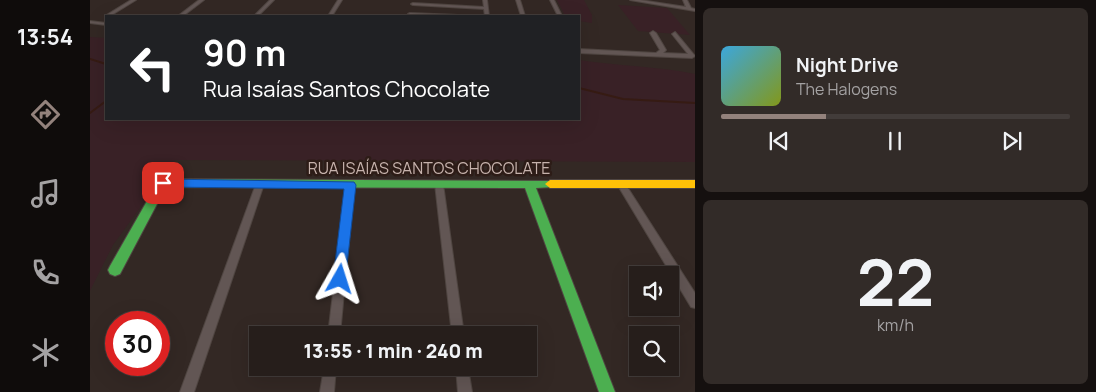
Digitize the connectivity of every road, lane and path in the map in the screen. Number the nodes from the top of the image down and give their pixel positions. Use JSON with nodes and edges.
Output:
{"nodes":[{"id":1,"x":134,"y":0,"type":"edge"},
{"id":2,"x":202,"y":0,"type":"edge"},
{"id":3,"x":272,"y":0,"type":"edge"},
{"id":4,"x":340,"y":0,"type":"edge"},
{"id":5,"x":484,"y":0,"type":"edge"},
{"id":6,"x":518,"y":0,"type":"edge"},
{"id":7,"x":552,"y":0,"type":"edge"},
{"id":8,"x":632,"y":0,"type":"edge"},
{"id":9,"x":685,"y":0,"type":"edge"},
{"id":10,"x":413,"y":2,"type":"edge"},
{"id":11,"x":486,"y":8,"type":"junction"},
{"id":12,"x":693,"y":11,"type":"edge"},
{"id":13,"x":109,"y":15,"type":"edge"},
{"id":14,"x":181,"y":15,"type":"edge"},
{"id":15,"x":257,"y":15,"type":"edge"},
{"id":16,"x":331,"y":15,"type":"edge"},
{"id":17,"x":409,"y":15,"type":"edge"},
{"id":18,"x":487,"y":15,"type":"edge"},
{"id":19,"x":523,"y":15,"type":"edge"},
{"id":20,"x":560,"y":15,"type":"edge"},
{"id":21,"x":105,"y":17,"type":"edge"},
{"id":22,"x":93,"y":23,"type":"edge"},
{"id":23,"x":653,"y":33,"type":"dead end"},
{"id":24,"x":675,"y":34,"type":"dead end"},
{"id":25,"x":580,"y":51,"type":"edge"},
{"id":26,"x":658,"y":54,"type":"junction"},
{"id":27,"x":260,"y":184,"type":"junction"},
{"id":28,"x":439,"y":184,"type":"junction"},
{"id":29,"x":530,"y":184,"type":"junction"},
{"id":30,"x":621,"y":184,"type":"junction"},
{"id":31,"x":695,"y":184,"type":"edge"},
{"id":32,"x":350,"y":185,"type":"junction"},
{"id":33,"x":115,"y":270,"type":"dead end"},
{"id":34,"x":695,"y":303,"type":"edge"},
{"id":35,"x":335,"y":326,"type":"edge"},
{"id":36,"x":457,"y":326,"type":"edge"},
{"id":37,"x":329,"y":376,"type":"edge"},
{"id":38,"x":463,"y":376,"type":"edge"},
{"id":39,"x":187,"y":392,"type":"edge"},
{"id":40,"x":327,"y":392,"type":"edge"},
{"id":41,"x":465,"y":392,"type":"edge"},
{"id":42,"x":607,"y":392,"type":"edge"}],
"edges":[{"from":1,"to":13,"type":"street"},
{"from":2,"to":14,"type":"street"},
{"from":3,"to":15,"type":"street"},
{"from":4,"to":16,"type":"street"},
{"from":5,"to":11,"type":"street"},
{"from":6,"to":19,"type":"street"},
{"from":7,"to":20,"type":"street"},
{"from":8,"to":12,"type":"street"},
{"from":9,"to":12,"type":"street"},
{"from":10,"to":11,"type":"street"},
{"from":10,"to":17,"type":"street"},
{"from":11,"to":18,"type":"street"},
{"from":21,"to":22,"type":"street"},
{"from":23,"to":26,"type":"street"},
{"from":24,"to":26,"type":"street"},
{"from":25,"to":26,"type":"street"},
{"from":27,"to":32,"type":"street","name":"RUA ISAÍAS SANTOS CHOCOLATE"},
{"from":27,"to":33,"type":"street","name":"RUA ISAÍAS SANTOS CHOCOLATE"},
{"from":27,"to":39,"type":"street"},
{"from":28,"to":29,"type":"street","name":"RUA ISAÍAS SANTOS CHOCOLATE"},
{"from":28,"to":32,"type":"street","name":"RUA ISAÍAS SANTOS CHOCOLATE"},
{"from":28,"to":36,"type":"street"},
{"from":29,"to":30,"type":"street","name":"RUA ISAÍAS SANTOS CHOCOLATE"},
{"from":29,"to":42,"type":"street"},
{"from":30,"to":31,"type":"street","name":"RUA ISAÍAS SANTOS CHOCOLATE"},
{"from":30,"to":34,"type":"street"},
{"from":32,"to":35,"type":"street"},
{"from":37,"to":40,"type":"street"},
{"from":38,"to":41,"type":"street"}]}
